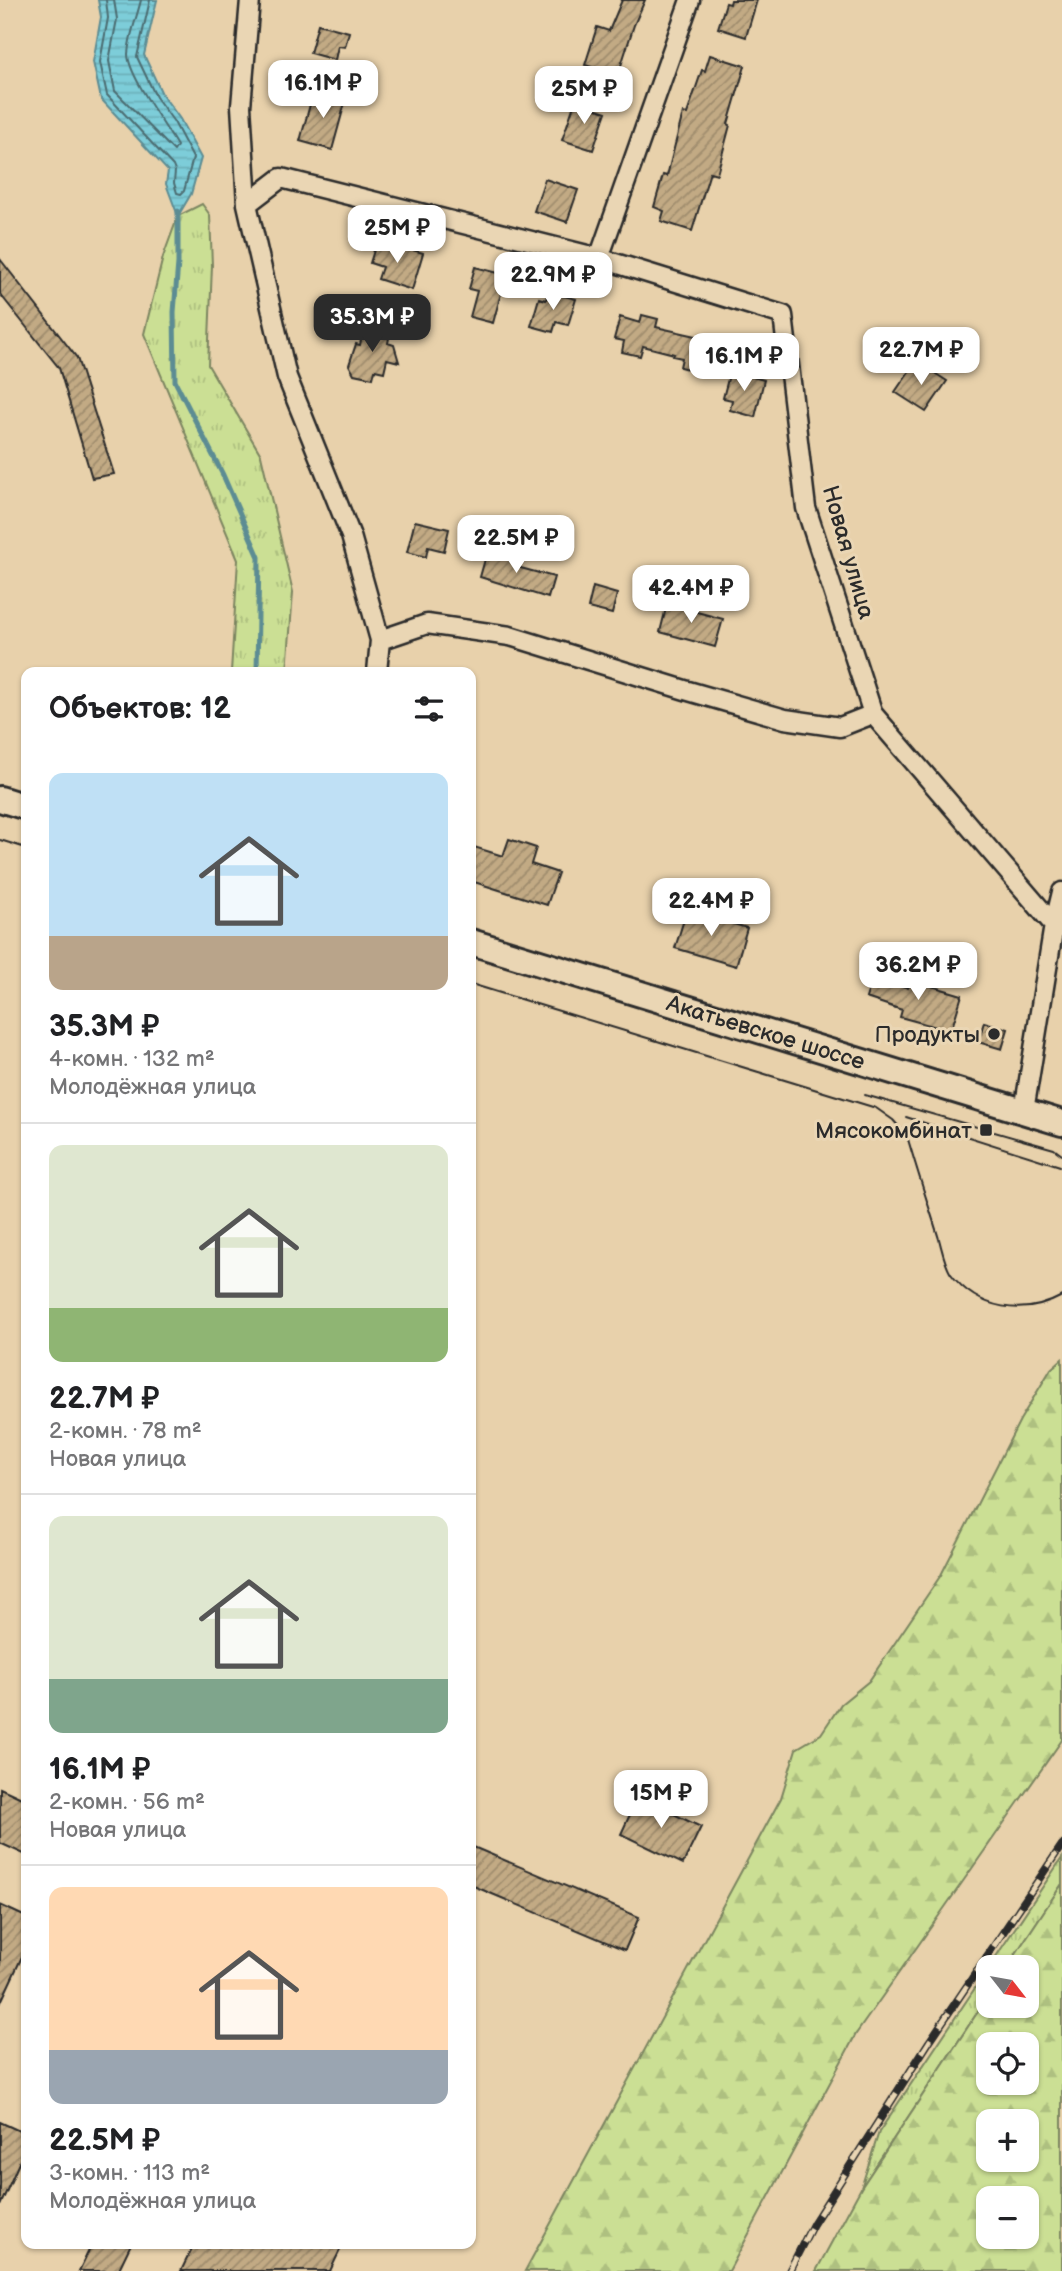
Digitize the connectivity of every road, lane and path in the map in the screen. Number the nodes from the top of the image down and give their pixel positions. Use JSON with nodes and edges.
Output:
{"nodes":[{"id":1,"x":250,"y":0,"type":"edge"},
{"id":2,"x":690,"y":0,"type":"edge"},
{"id":3,"x":247,"y":204,"type":"junction"},
{"id":4,"x":599,"y":258,"type":"junction"},
{"id":5,"x":380,"y":640,"type":"junction"},
{"id":6,"x":377,"y":667,"type":"edge"},
{"id":7,"x":873,"y":714,"type":"junction"},
{"id":8,"x":0,"y":799,"type":"edge"},
{"id":9,"x":21,"y":805,"type":"edge"},
{"id":10,"x":1062,"y":892,"type":"edge"},
{"id":11,"x":1054,"y":925,"type":"junction"},
{"id":12,"x":476,"y":944,"type":"edge"},
{"id":13,"x":1024,"y":1111,"type":"junction"},
{"id":14,"x":1062,"y":1123,"type":"edge"}],
"edges":[{"from":1,"to":3,"type":"street"},
{"from":2,"to":4,"type":"street"},
{"from":3,"to":4,"type":"street","name":"Новая улица"},
{"from":3,"to":5,"type":"street"},
{"from":4,"to":7,"type":"street","name":"Новая улица"},
{"from":5,"to":6,"type":"street"},
{"from":5,"to":7,"type":"street"},
{"from":7,"to":11,"type":"street","name":"Новая улица"},
{"from":8,"to":9,"type":"main road"},
{"from":10,"to":11,"type":"street"},
{"from":11,"to":13,"type":"street"},
{"from":12,"to":13,"type":"main road","name":"Акатьевское шоссе"},
{"from":13,"to":14,"type":"main road","name":"Акатьевское шоссе"}]}
